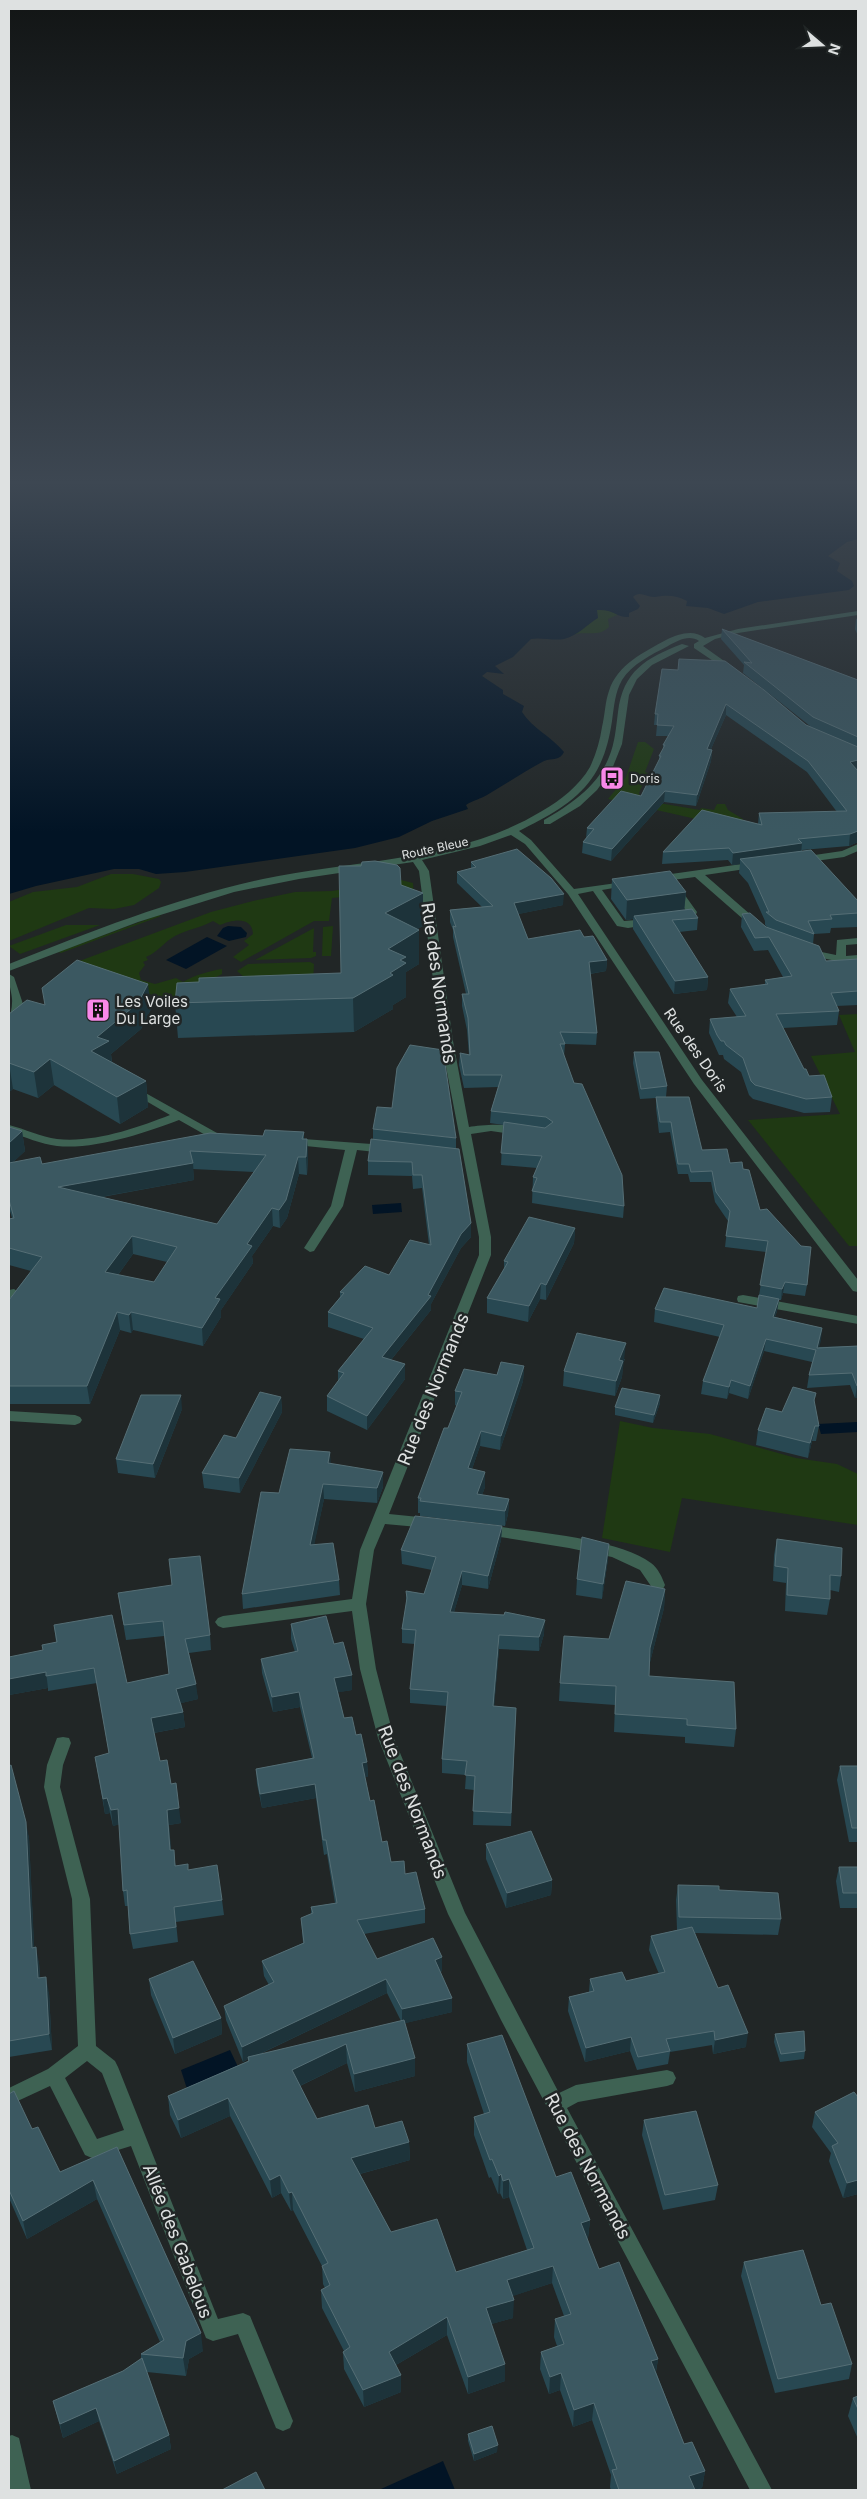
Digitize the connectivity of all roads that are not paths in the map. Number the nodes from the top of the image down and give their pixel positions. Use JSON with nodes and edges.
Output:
{"nodes":[{"id":1,"x":858,"y":608,"type":"edge"},
{"id":2,"x":858,"y":613,"type":"edge"},
{"id":3,"x":693,"y":635,"type":"junction"},
{"id":4,"x":681,"y":643,"type":"junction"},
{"id":5,"x":700,"y":643,"type":"junction"},
{"id":6,"x":736,"y":674,"type":"edge"},
{"id":7,"x":516,"y":833,"type":"junction"},
{"id":8,"x":858,"y":847,"type":"edge"},
{"id":9,"x":419,"y":862,"type":"junction"},
{"id":10,"x":786,"y":862,"type":"edge"},
{"id":11,"x":766,"y":864,"type":"edge"},
{"id":12,"x":697,"y":873,"type":"junction"},
{"id":13,"x":666,"y":878,"type":"junction"},
{"id":14,"x":596,"y":888,"type":"junction"},
{"id":15,"x":572,"y":892,"type":"junction"},
{"id":16,"x":675,"y":919,"type":"edge"},
{"id":17,"x":656,"y":922,"type":"edge"},
{"id":18,"x":762,"y":930,"type":"edge"},
{"id":19,"x":858,"y":941,"type":"edge"},
{"id":20,"x":795,"y":948,"type":"edge"},
{"id":21,"x":858,"y":958,"type":"edge"},
{"id":22,"x":841,"y":959,"type":"junction"},
{"id":23,"x":9,"y":968,"type":"edge"},
{"id":24,"x":9,"y":977,"type":"edge"},
{"id":25,"x":9,"y":1021,"type":"edge"},
{"id":26,"x":125,"y":1084,"type":"edge"},
{"id":27,"x":179,"y":1116,"type":"junction"},
{"id":28,"x":9,"y":1128,"type":"edge"},
{"id":29,"x":464,"y":1131,"type":"junction"},
{"id":30,"x":536,"y":1133,"type":"edge"},
{"id":31,"x":234,"y":1139,"type":"edge"},
{"id":32,"x":282,"y":1141,"type":"edge"},
{"id":33,"x":352,"y":1146,"type":"junction"},
{"id":34,"x":401,"y":1151,"type":"edge"},
{"id":35,"x":310,"y":1248,"type":"dead end"},
{"id":36,"x":858,"y":1288,"type":"edge"},
{"id":37,"x":743,"y":1299,"type":"dead end"},
{"id":38,"x":858,"y":1320,"type":"edge"},
{"id":39,"x":9,"y":1416,"type":"edge"},
{"id":40,"x":75,"y":1420,"type":"dead end"},
{"id":41,"x":380,"y":1518,"type":"junction"},
{"id":42,"x":440,"y":1525,"type":"edge"},
{"id":43,"x":467,"y":1528,"type":"edge"},
{"id":44,"x":658,"y":1585,"type":"dead end"},
{"id":45,"x":359,"y":1604,"type":"junction"},
{"id":46,"x":223,"y":1622,"type":"dead end"},
{"id":47,"x":63,"y":1743,"type":"dead end"},
{"id":48,"x":87,"y":2050,"type":"junction"},
{"id":49,"x":54,"y":2075,"type":"junction"},
{"id":50,"x":667,"y":2078,"type":"dead end"},
{"id":51,"x":9,"y":2097,"type":"edge"},
{"id":52,"x":555,"y":2104,"type":"junction"},
{"id":53,"x":137,"y":2135,"type":"junction"},
{"id":54,"x":283,"y":2421,"type":"dead end"},
{"id":55,"x":12,"y":2445,"type":"dead end"},
{"id":56,"x":20,"y":2490,"type":"edge"},
{"id":57,"x":761,"y":2490,"type":"edge"}],
"edges":[{"from":1,"to":3,"type":"street"},
{"from":2,"to":5,"type":"street"},
{"from":3,"to":4,"type":"street","name":"Route Bleue"},
{"from":3,"to":5,"type":"street"},
{"from":4,"to":5,"type":"street"},
{"from":4,"to":7,"type":"street","name":"Route Bleue"},
{"from":5,"to":6,"type":"street"},
{"from":7,"to":9,"type":"street","name":"Route Bleue"},
{"from":7,"to":15,"type":"street","name":"Rue des Doris"},
{"from":8,"to":10,"type":"street"},
{"from":9,"to":23,"type":"street","name":"Route Bleue"},
{"from":9,"to":24,"type":"street","name":"Route Bleue"},
{"from":9,"to":29,"type":"street","name":"Rue des Normands"},
{"from":11,"to":12,"type":"street"},
{"from":12,"to":13,"type":"street"},
{"from":12,"to":18,"type":"street"},
{"from":13,"to":14,"type":"street"},
{"from":13,"to":16,"type":"street"},
{"from":14,"to":15,"type":"street"},
{"from":14,"to":17,"type":"street"},
{"from":15,"to":36,"type":"street","name":"Rue des Doris"},
{"from":19,"to":22,"type":"street"},
{"from":20,"to":22,"type":"street"},
{"from":21,"to":22,"type":"street"},
{"from":24,"to":25,"type":"street"},
{"from":26,"to":27,"type":"street"},
{"from":27,"to":28,"type":"street"},
{"from":27,"to":31,"type":"street"},
{"from":29,"to":30,"type":"street"},
{"from":29,"to":41,"type":"street","name":"Rue des Normands"},
{"from":32,"to":33,"type":"street"},
{"from":33,"to":34,"type":"street"},
{"from":33,"to":35,"type":"street"},
{"from":37,"to":38,"type":"street"},
{"from":39,"to":40,"type":"street"},
{"from":41,"to":42,"type":"street"},
{"from":41,"to":45,"type":"street","name":"Rue des Normands"},
{"from":43,"to":44,"type":"street"},
{"from":45,"to":46,"type":"street"},
{"from":45,"to":52,"type":"street","name":"Rue des Normands"},
{"from":47,"to":48,"type":"street"},
{"from":48,"to":49,"type":"street"},
{"from":48,"to":53,"type":"street","name":"Allée des Gabelous"},
{"from":49,"to":51,"type":"street"},
{"from":49,"to":53,"type":"street"},
{"from":50,"to":52,"type":"street"},
{"from":52,"to":57,"type":"street","name":"Rue des Normands"},
{"from":53,"to":54,"type":"street","name":"Allée des Gabelous"},
{"from":55,"to":56,"type":"street"}]}
